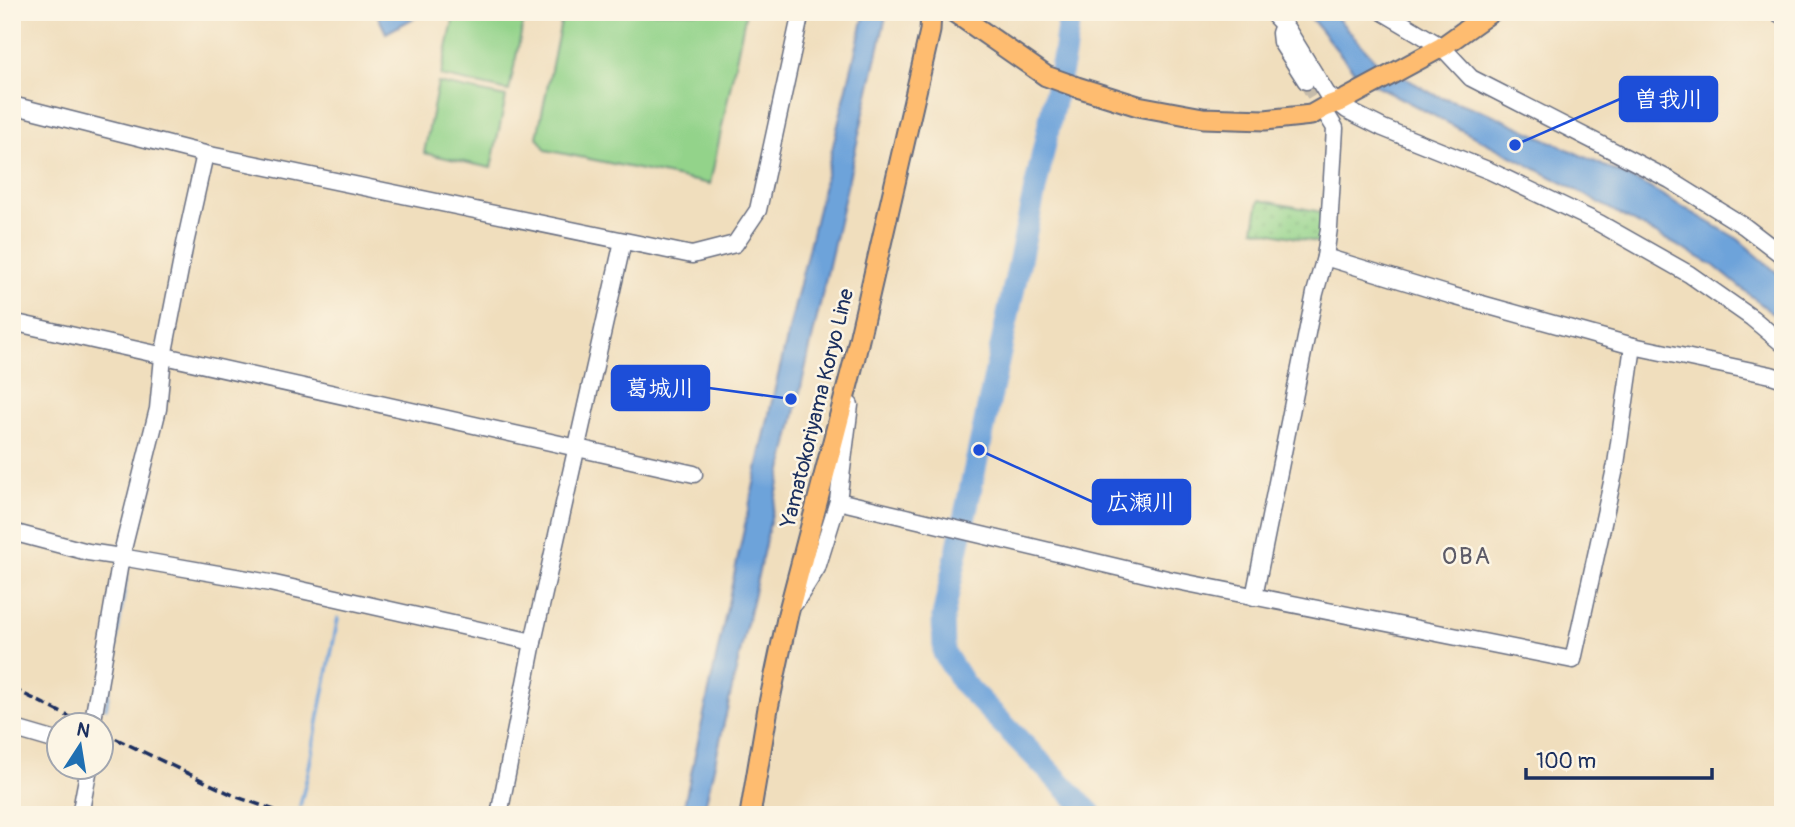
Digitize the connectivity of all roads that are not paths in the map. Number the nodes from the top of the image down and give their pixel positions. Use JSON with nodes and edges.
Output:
{"nodes":[{"id":1,"x":802,"y":12,"type":"edge"},
{"id":2,"x":931,"y":12,"type":"edge"},
{"id":3,"x":954,"y":12,"type":"edge"},
{"id":4,"x":1272,"y":12,"type":"edge"},
{"id":5,"x":1383,"y":12,"type":"edge"},
{"id":6,"x":1491,"y":12,"type":"edge"},
{"id":7,"x":1776,"y":12,"type":"edge"},
{"id":8,"x":1783,"y":16,"type":"edge"},
{"id":9,"x":1283,"y":25,"type":"junction"},
{"id":10,"x":1435,"y":51,"type":"junction"},
{"id":11,"x":1306,"y":81,"type":"tunnel mouth"},
{"id":12,"x":12,"y":105,"type":"edge"},
{"id":13,"x":1335,"y":105,"type":"junction"},
{"id":14,"x":205,"y":154,"type":"junction"},
{"id":15,"x":623,"y":241,"type":"junction"},
{"id":16,"x":1783,"y":256,"type":"edge"},
{"id":17,"x":1325,"y":257,"type":"junction"},
{"id":18,"x":12,"y":322,"type":"edge"},
{"id":19,"x":1783,"y":344,"type":"edge"},
{"id":20,"x":1633,"y":346,"type":"junction"},
{"id":21,"x":163,"y":356,"type":"junction"},
{"id":22,"x":855,"y":358,"type":"junction"},
{"id":23,"x":1783,"y":379,"type":"edge"},
{"id":24,"x":577,"y":448,"type":"junction"},
{"id":25,"x":694,"y":474,"type":"dead end"},
{"id":26,"x":838,"y":501,"type":"junction"},
{"id":27,"x":12,"y":532,"type":"edge"},
{"id":28,"x":121,"y":556,"type":"junction"},
{"id":29,"x":1254,"y":597,"type":"junction"},
{"id":30,"x":788,"y":614,"type":"junction"},
{"id":31,"x":533,"y":642,"type":"junction"},
{"id":32,"x":94,"y":712,"type":"edge"},
{"id":33,"x":12,"y":728,"type":"edge"},
{"id":34,"x":46,"y":738,"type":"edge"},
{"id":35,"x":86,"y":782,"type":"edge"},
{"id":36,"x":752,"y":808,"type":"edge"},
{"id":37,"x":80,"y":815,"type":"edge"},
{"id":38,"x":499,"y":815,"type":"edge"}],
"edges":[{"from":1,"to":15,"type":"street"},
{"from":2,"to":22,"type":"main road","name":"Yamatokoriyama Koryo Line"},
{"from":3,"to":13,"type":"main road"},
{"from":4,"to":9,"type":"street"},
{"from":5,"to":10,"type":"street"},
{"from":6,"to":10,"type":"main road"},
{"from":7,"to":8,"type":"street"},
{"from":9,"to":11,"type":"street"},
{"from":9,"to":13,"type":"street"},
{"from":10,"to":13,"type":"main road"},
{"from":10,"to":16,"type":"street"},
{"from":12,"to":14,"type":"street"},
{"from":13,"to":17,"type":"street"},
{"from":13,"to":19,"type":"street"},
{"from":14,"to":15,"type":"street"},
{"from":14,"to":21,"type":"street"},
{"from":15,"to":24,"type":"street"},
{"from":17,"to":20,"type":"street"},
{"from":17,"to":29,"type":"street"},
{"from":18,"to":21,"type":"street"},
{"from":20,"to":23,"type":"street"},
{"from":20,"to":29,"type":"street"},
{"from":21,"to":24,"type":"street"},
{"from":21,"to":28,"type":"street"},
{"from":22,"to":26,"type":"street"},
{"from":22,"to":30,"type":"main road","name":"Yamatokoriyama Koryo Line"},
{"from":24,"to":25,"type":"street"},
{"from":24,"to":31,"type":"street"},
{"from":26,"to":29,"type":"street"},
{"from":26,"to":30,"type":"street"},
{"from":27,"to":28,"type":"street"},
{"from":28,"to":31,"type":"street"},
{"from":28,"to":32,"type":"street"},
{"from":30,"to":36,"type":"main road","name":"Yamatokoriyama Koryo Line"},
{"from":31,"to":38,"type":"street"},
{"from":33,"to":34,"type":"street"},
{"from":35,"to":37,"type":"street"}]}
